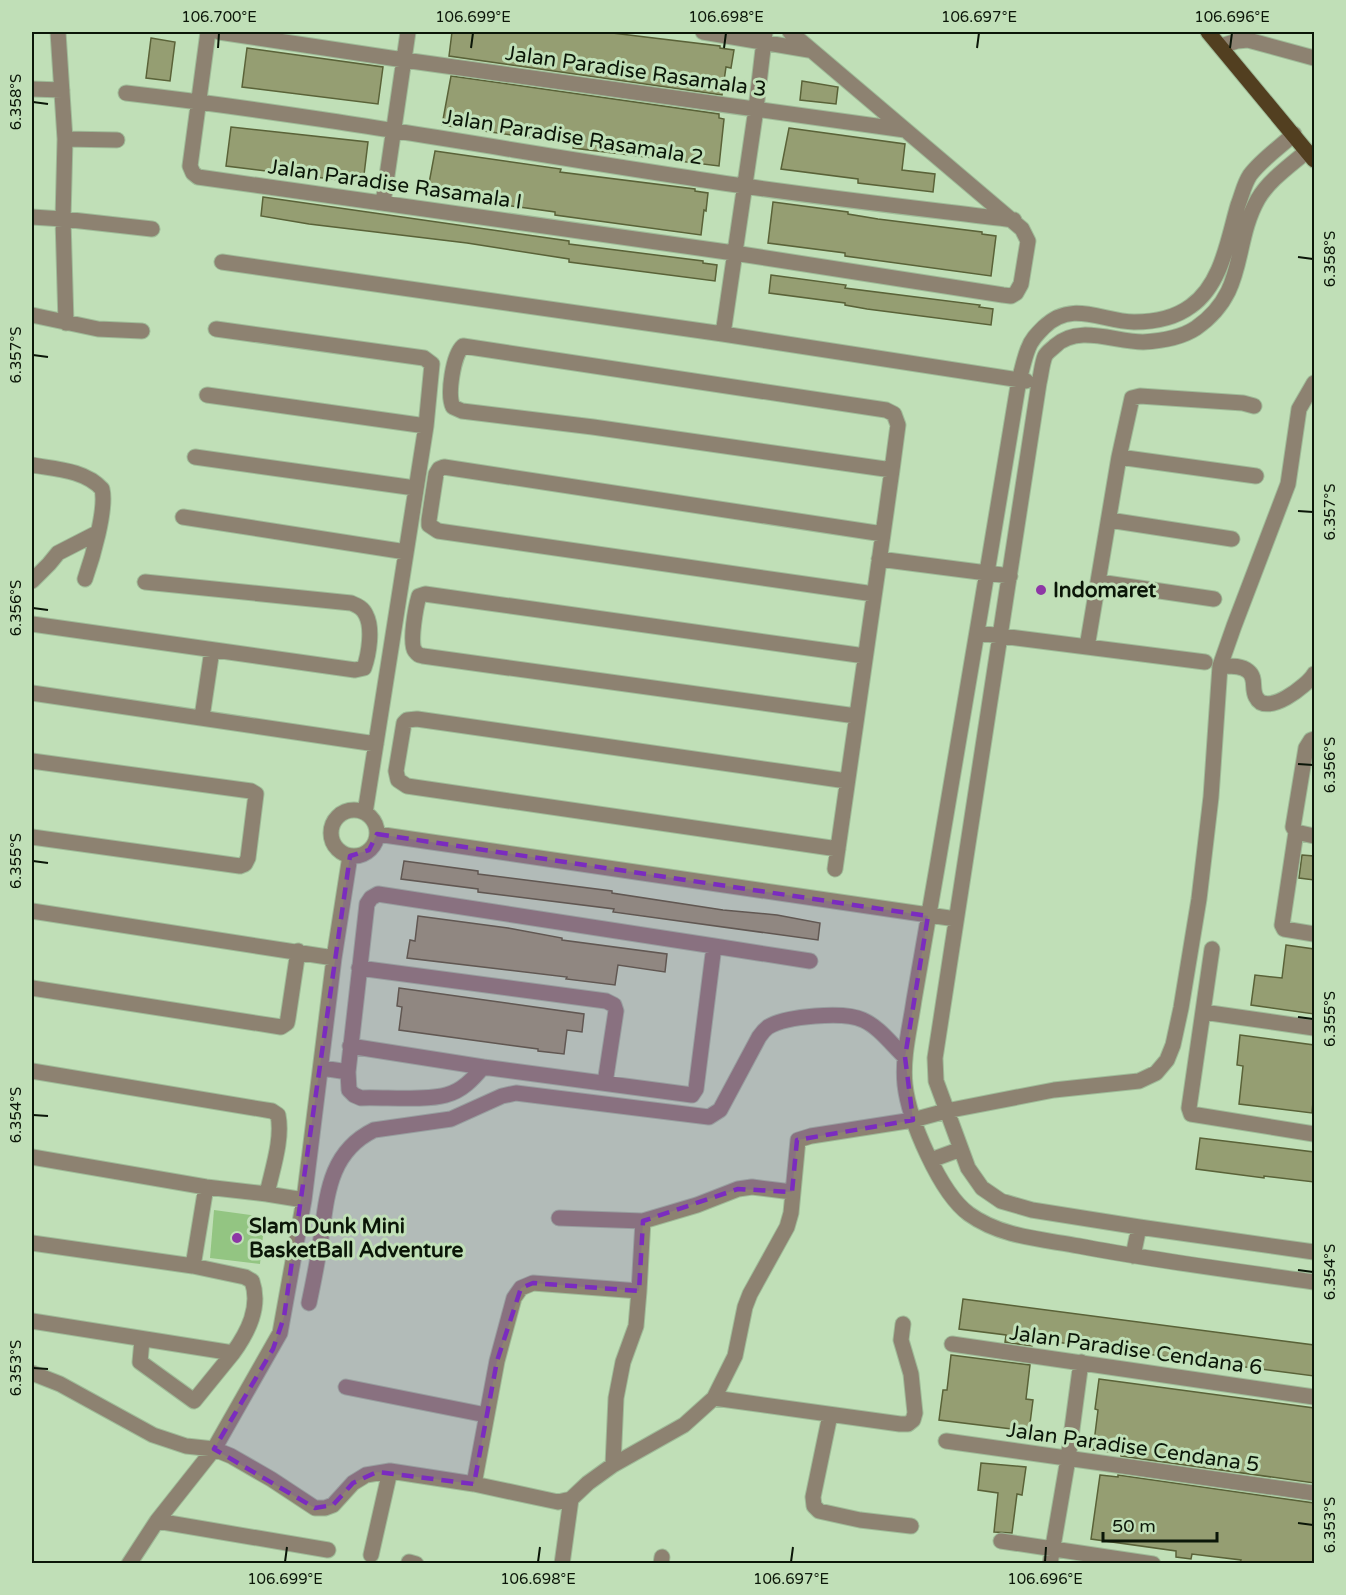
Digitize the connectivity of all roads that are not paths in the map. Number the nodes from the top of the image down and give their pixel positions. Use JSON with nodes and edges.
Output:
{"nodes":[{"id":1,"x":58,"y":32,"type":"edge"},
{"id":2,"x":208,"y":32,"type":"edge"},
{"id":3,"x":219,"y":32,"type":"edge"},
{"id":4,"x":408,"y":32,"type":"edge"},
{"id":5,"x":703,"y":32,"type":"edge"},
{"id":6,"x":790,"y":32,"type":"edge"},
{"id":7,"x":1208,"y":32,"type":"edge"},
{"id":8,"x":764,"y":36,"type":"edge"},
{"id":9,"x":1221,"y":46,"type":"junction"},
{"id":10,"x":812,"y":50,"type":"junction"},
{"id":11,"x":1314,"y":58,"type":"edge"},
{"id":12,"x":404,"y":60,"type":"junction"},
{"id":13,"x":32,"y":89,"type":"edge"},
{"id":14,"x":62,"y":90,"type":"junction"},
{"id":15,"x":126,"y":93,"type":"dead end"},
{"id":16,"x":198,"y":102,"type":"junction"},
{"id":17,"x":756,"y":109,"type":"junction"},
{"id":18,"x":393,"y":130,"type":"junction"},
{"id":19,"x":905,"y":130,"type":"junction"},
{"id":20,"x":1294,"y":134,"type":"junction"},
{"id":21,"x":65,"y":139,"type":"junction"},
{"id":22,"x":117,"y":140,"type":"dead end"},
{"id":23,"x":1311,"y":155,"type":"edge"},
{"id":24,"x":744,"y":186,"type":"junction"},
{"id":25,"x":383,"y":203,"type":"junction"},
{"id":26,"x":32,"y":217,"type":"edge"},
{"id":27,"x":63,"y":219,"type":"junction"},
{"id":28,"x":1014,"y":220,"type":"junction"},
{"id":29,"x":152,"y":229,"type":"dead end"},
{"id":30,"x":734,"y":253,"type":"junction"},
{"id":31,"x":222,"y":262,"type":"dead end"},
{"id":32,"x":32,"y":315,"type":"edge"},
{"id":33,"x":66,"y":323,"type":"junction"},
{"id":34,"x":216,"y":329,"type":"dead end"},
{"id":35,"x":142,"y":331,"type":"dead end"},
{"id":36,"x":723,"y":334,"type":"junction"},
{"id":37,"x":1019,"y":380,"type":"junction"},
{"id":38,"x":1039,"y":383,"type":"junction"},
{"id":39,"x":1314,"y":383,"type":"edge"},
{"id":40,"x":207,"y":395,"type":"dead end"},
{"id":41,"x":1254,"y":406,"type":"dead end"},
{"id":42,"x":426,"y":426,"type":"junction"},
{"id":43,"x":195,"y":457,"type":"dead end"},
{"id":44,"x":1119,"y":457,"type":"junction"},
{"id":45,"x":32,"y":465,"type":"edge"},
{"id":46,"x":892,"y":470,"type":"junction"},
{"id":47,"x":1256,"y":476,"type":"dead end"},
{"id":48,"x":415,"y":488,"type":"junction"},
{"id":49,"x":183,"y":517,"type":"dead end"},
{"id":50,"x":1109,"y":520,"type":"junction"},
{"id":51,"x":97,"y":533,"type":"junction"},
{"id":52,"x":883,"y":534,"type":"junction"},
{"id":53,"x":1232,"y":539,"type":"dead end"},
{"id":54,"x":406,"y":552,"type":"junction"},
{"id":55,"x":879,"y":559,"type":"junction"},
{"id":56,"x":987,"y":573,"type":"junction"},
{"id":57,"x":1010,"y":576,"type":"junction"},
{"id":58,"x":85,"y":579,"type":"dead end"},
{"id":59,"x":32,"y":581,"type":"edge"},
{"id":60,"x":145,"y":582,"type":"dead end"},
{"id":61,"x":1099,"y":582,"type":"junction"},
{"id":62,"x":874,"y":594,"type":"junction"},
{"id":63,"x":1214,"y":599,"type":"dead end"},
{"id":64,"x":32,"y":624,"type":"edge"},
{"id":65,"x":978,"y":633,"type":"junction"},
{"id":66,"x":1001,"y":636,"type":"junction"},
{"id":67,"x":1087,"y":647,"type":"junction"},
{"id":68,"x":212,"y":650,"type":"junction"},
{"id":69,"x":865,"y":656,"type":"junction"},
{"id":70,"x":1205,"y":662,"type":"dead end"},
{"id":71,"x":1220,"y":666,"type":"junction"},
{"id":72,"x":1314,"y":674,"type":"edge"},
{"id":73,"x":32,"y":693,"type":"edge"},
{"id":74,"x":856,"y":716,"type":"junction"},
{"id":75,"x":202,"y":717,"type":"junction"},
{"id":76,"x":1314,"y":739,"type":"edge"},
{"id":77,"x":376,"y":744,"type":"junction"},
{"id":78,"x":32,"y":761,"type":"edge"},
{"id":79,"x":847,"y":782,"type":"junction"},
{"id":80,"x":366,"y":813,"type":"junction"},
{"id":81,"x":1296,"y":832,"type":"junction"},
{"id":82,"x":377,"y":834,"type":"junction"},
{"id":83,"x":1314,"y":836,"type":"edge"},
{"id":84,"x":32,"y":837,"type":"edge"},
{"id":85,"x":838,"y":849,"type":"junction"},
{"id":86,"x":350,"y":856,"type":"junction"},
{"id":87,"x":835,"y":869,"type":"dead end"},
{"id":88,"x":32,"y":911,"type":"edge"},
{"id":89,"x":928,"y":916,"type":"junction"},
{"id":90,"x":956,"y":919,"type":"junction"},
{"id":91,"x":1314,"y":934,"type":"edge"},
{"id":92,"x":714,"y":946,"type":"junction"},
{"id":93,"x":1212,"y":949,"type":"dead end"},
{"id":94,"x":298,"y":951,"type":"junction"},
{"id":95,"x":334,"y":958,"type":"junction"},
{"id":96,"x":810,"y":961,"type":"dead end"},
{"id":97,"x":359,"y":968,"type":"junction"},
{"id":98,"x":32,"y":988,"type":"edge"},
{"id":99,"x":1203,"y":1012,"type":"junction"},
{"id":100,"x":1314,"y":1028,"type":"edge"},
{"id":101,"x":350,"y":1046,"type":"junction"},
{"id":102,"x":905,"y":1057,"type":"junction"},
{"id":103,"x":483,"y":1067,"type":"junction"},
{"id":104,"x":322,"y":1068,"type":"junction"},
{"id":105,"x":32,"y":1071,"type":"edge"},
{"id":106,"x":348,"y":1072,"type":"junction"},
{"id":107,"x":604,"y":1083,"type":"junction"},
{"id":108,"x":946,"y":1111,"type":"junction"},
{"id":109,"x":913,"y":1120,"type":"junction"},
{"id":110,"x":1314,"y":1134,"type":"edge"},
{"id":111,"x":961,"y":1149,"type":"junction"},
{"id":112,"x":32,"y":1156,"type":"edge"},
{"id":113,"x":931,"y":1160,"type":"junction"},
{"id":114,"x":206,"y":1187,"type":"junction"},
{"id":115,"x":792,"y":1192,"type":"junction"},
{"id":116,"x":267,"y":1194,"type":"junction"},
{"id":117,"x":304,"y":1200,"type":"junction"},
{"id":118,"x":559,"y":1218,"type":"dead end"},
{"id":119,"x":643,"y":1221,"type":"junction"},
{"id":120,"x":1139,"y":1227,"type":"junction"},
{"id":121,"x":32,"y":1243,"type":"edge"},
{"id":122,"x":1314,"y":1252,"type":"edge"},
{"id":123,"x":1133,"y":1256,"type":"junction"},
{"id":124,"x":193,"y":1266,"type":"junction"},
{"id":125,"x":1314,"y":1282,"type":"edge"},
{"id":126,"x":639,"y":1291,"type":"junction"},
{"id":127,"x":309,"y":1303,"type":"dead end"},
{"id":128,"x":32,"y":1321,"type":"edge"},
{"id":129,"x":903,"y":1324,"type":"dead end"},
{"id":130,"x":142,"y":1340,"type":"junction"},
{"id":131,"x":952,"y":1344,"type":"dead end"},
{"id":132,"x":233,"y":1353,"type":"junction"},
{"id":133,"x":1081,"y":1362,"type":"junction"},
{"id":134,"x":32,"y":1373,"type":"edge"},
{"id":135,"x":346,"y":1387,"type":"dead end"},
{"id":136,"x":1314,"y":1397,"type":"edge"},
{"id":137,"x":714,"y":1398,"type":"junction"},
{"id":138,"x":486,"y":1415,"type":"junction"},
{"id":139,"x":830,"y":1415,"type":"junction"},
{"id":140,"x":946,"y":1441,"type":"dead end"},
{"id":141,"x":214,"y":1449,"type":"junction"},
{"id":142,"x":1068,"y":1459,"type":"junction"},
{"id":143,"x":613,"y":1465,"type":"junction"},
{"id":144,"x":390,"y":1471,"type":"junction"},
{"id":145,"x":474,"y":1484,"type":"junction"},
{"id":146,"x":1314,"y":1493,"type":"edge"},
{"id":147,"x":571,"y":1498,"type":"junction"},
{"id":148,"x":157,"y":1521,"type":"junction"},
{"id":149,"x":911,"y":1526,"type":"dead end"},
{"id":150,"x":1001,"y":1541,"type":"dead end"},
{"id":151,"x":328,"y":1550,"type":"dead end"},
{"id":152,"x":370,"y":1555,"type":"dead end"},
{"id":153,"x":1051,"y":1556,"type":"edge"},
{"id":154,"x":129,"y":1563,"type":"edge"},
{"id":155,"x":562,"y":1563,"type":"edge"},
{"id":156,"x":1153,"y":1563,"type":"edge"}],
"edges":[{"from":1,"to":14,"type":"street"},
{"from":2,"to":16,"type":"street","name":"Jalan Paradise Rasamala I"},
{"from":3,"to":12,"type":"street","name":"Jalan Paradise Rasamala 3"},
{"from":4,"to":12,"type":"street"},
{"from":5,"to":8,"type":"street"},
{"from":6,"to":10,"type":"street"},
{"from":7,"to":9,"type":"main road"},
{"from":8,"to":10,"type":"street"},
{"from":8,"to":17,"type":"street"},
{"from":9,"to":11,"type":"street"},
{"from":9,"to":20,"type":"main road"},
{"from":10,"to":19,"type":"street"},
{"from":12,"to":17,"type":"street","name":"Jalan Paradise Rasamala 3"},
{"from":12,"to":18,"type":"street"},
{"from":13,"to":14,"type":"street"},
{"from":14,"to":21,"type":"street"},
{"from":15,"to":16,"type":"street","name":"Jalan Paradise Rasamala 2"},
{"from":16,"to":18,"type":"street","name":"Jalan Paradise Rasamala 2"},
{"from":16,"to":25,"type":"street","name":"Jalan Paradise Rasamala I"},
{"from":17,"to":19,"type":"street","name":"Jalan Paradise Rasamala 3"},
{"from":17,"to":24,"type":"street"},
{"from":18,"to":24,"type":"street","name":"Jalan Paradise Rasamala 2"},
{"from":18,"to":25,"type":"street"},
{"from":19,"to":28,"type":"street"},
{"from":20,"to":23,"type":"main road"},
{"from":20,"to":37,"type":"street"},
{"from":21,"to":22,"type":"street"},
{"from":21,"to":27,"type":"street"},
{"from":23,"to":38,"type":"street"},
{"from":24,"to":28,"type":"street","name":"Jalan Paradise Rasamala 2"},
{"from":24,"to":30,"type":"street"},
{"from":25,"to":30,"type":"street","name":"Jalan Paradise Rasamala I"},
{"from":26,"to":27,"type":"street"},
{"from":27,"to":29,"type":"street"},
{"from":27,"to":33,"type":"street"},
{"from":28,"to":30,"type":"street","name":"Jalan Paradise Rasamala I"},
{"from":30,"to":36,"type":"street"},
{"from":31,"to":36,"type":"street"},
{"from":32,"to":33,"type":"street"},
{"from":33,"to":35,"type":"street"},
{"from":34,"to":42,"type":"street"},
{"from":36,"to":37,"type":"street"},
{"from":37,"to":38,"type":"street"},
{"from":37,"to":56,"type":"street"},
{"from":38,"to":57,"type":"street"},
{"from":39,"to":71,"type":"street"},
{"from":40,"to":42,"type":"street"},
{"from":41,"to":44,"type":"street"},
{"from":42,"to":48,"type":"street"},
{"from":43,"to":48,"type":"street"},
{"from":44,"to":47,"type":"street"},
{"from":44,"to":50,"type":"street"},
{"from":45,"to":51,"type":"street"},
{"from":46,"to":46,"type":"street"},
{"from":46,"to":52,"type":"street"},
{"from":48,"to":54,"type":"street"},
{"from":49,"to":54,"type":"street"},
{"from":50,"to":53,"type":"street"},
{"from":50,"to":61,"type":"street"},
{"from":51,"to":58,"type":"street"},
{"from":51,"to":59,"type":"street"},
{"from":52,"to":55,"type":"street"},
{"from":52,"to":62,"type":"street"},
{"from":54,"to":77,"type":"street"},
{"from":55,"to":56,"type":"street"},
{"from":55,"to":62,"type":"street"},
{"from":56,"to":57,"type":"street"},
{"from":56,"to":65,"type":"street"},
{"from":57,"to":66,"type":"street"},
{"from":60,"to":68,"type":"street"},
{"from":61,"to":63,"type":"street"},
{"from":61,"to":67,"type":"street"},
{"from":62,"to":69,"type":"street"},
{"from":64,"to":68,"type":"street"},
{"from":65,"to":66,"type":"street"},
{"from":65,"to":89,"type":"street"},
{"from":66,"to":67,"type":"street"},
{"from":66,"to":90,"type":"street"},
{"from":67,"to":70,"type":"street"},
{"from":68,"to":75,"type":"street"},
{"from":69,"to":74,"type":"street"},
{"from":69,"to":74,"type":"street"},
{"from":71,"to":72,"type":"street"},
{"from":71,"to":108,"type":"street"},
{"from":73,"to":75,"type":"street"},
{"from":74,"to":79,"type":"street"},
{"from":75,"to":77,"type":"street"},
{"from":76,"to":81,"type":"street"},
{"from":77,"to":80,"type":"street"},
{"from":78,"to":84,"type":"street"},
{"from":79,"to":85,"type":"street"},
{"from":79,"to":85,"type":"street"},
{"from":80,"to":82,"type":"street"},
{"from":80,"to":86,"type":"street"},
{"from":81,"to":83,"type":"street"},
{"from":81,"to":91,"type":"street"},
{"from":82,"to":86,"type":"street"},
{"from":82,"to":89,"type":"street"},
{"from":85,"to":87,"type":"street"},
{"from":86,"to":95,"type":"street"},
{"from":88,"to":94,"type":"street"},
{"from":89,"to":90,"type":"street"},
{"from":89,"to":102,"type":"street"},
{"from":90,"to":108,"type":"street"},
{"from":92,"to":96,"type":"street"},
{"from":92,"to":97,"type":"street"},
{"from":92,"to":107,"type":"street"},
{"from":93,"to":99,"type":"street"},
{"from":94,"to":95,"type":"street"},
{"from":94,"to":98,"type":"street"},
{"from":95,"to":104,"type":"street"},
{"from":97,"to":101,"type":"street"},
{"from":97,"to":107,"type":"street"},
{"from":99,"to":100,"type":"street"},
{"from":99,"to":110,"type":"street"},
{"from":101,"to":103,"type":"street"},
{"from":101,"to":106,"type":"street"},
{"from":102,"to":109,"type":"street"},
{"from":102,"to":127,"type":"street"},
{"from":103,"to":106,"type":"street"},
{"from":103,"to":107,"type":"street"},
{"from":104,"to":106,"type":"street"},
{"from":104,"to":117,"type":"street"},
{"from":105,"to":116,"type":"street"},
{"from":108,"to":109,"type":"street"},
{"from":108,"to":111,"type":"street"},
{"from":109,"to":113,"type":"street"},
{"from":109,"to":115,"type":"street"},
{"from":111,"to":113,"type":"street"},
{"from":111,"to":120,"type":"street"},
{"from":112,"to":114,"type":"street"},
{"from":113,"to":123,"type":"street"},
{"from":114,"to":116,"type":"street"},
{"from":114,"to":124,"type":"street"},
{"from":115,"to":119,"type":"street"},
{"from":115,"to":137,"type":"street"},
{"from":116,"to":117,"type":"street"},
{"from":117,"to":141,"type":"street"},
{"from":118,"to":119,"type":"street"},
{"from":119,"to":126,"type":"street"},
{"from":120,"to":122,"type":"street"},
{"from":120,"to":123,"type":"street"},
{"from":121,"to":124,"type":"street"},
{"from":123,"to":125,"type":"street"},
{"from":124,"to":132,"type":"street"},
{"from":126,"to":138,"type":"street"},
{"from":126,"to":143,"type":"street"},
{"from":128,"to":130,"type":"street"},
{"from":129,"to":139,"type":"street"},
{"from":130,"to":132,"type":"street"},
{"from":130,"to":132,"type":"street"},
{"from":131,"to":133,"type":"street","name":"Jalan Paradise Cendana 6"},
{"from":133,"to":136,"type":"street","name":"Jalan Paradise Cendana 6"},
{"from":133,"to":142,"type":"street"},
{"from":134,"to":141,"type":"street"},
{"from":135,"to":138,"type":"street"},
{"from":137,"to":139,"type":"street"},
{"from":137,"to":143,"type":"street"},
{"from":138,"to":145,"type":"street"},
{"from":139,"to":149,"type":"street"},
{"from":140,"to":142,"type":"street","name":"Jalan Paradise Cendana 5"},
{"from":141,"to":144,"type":"street"},
{"from":141,"to":148,"type":"street"},
{"from":142,"to":146,"type":"street","name":"Jalan Paradise Cendana 5"},
{"from":142,"to":153,"type":"street"},
{"from":143,"to":147,"type":"street"},
{"from":144,"to":145,"type":"street"},
{"from":144,"to":152,"type":"street"},
{"from":145,"to":147,"type":"street"},
{"from":147,"to":155,"type":"street"},
{"from":148,"to":151,"type":"street"},
{"from":148,"to":154,"type":"street"},
{"from":150,"to":153,"type":"street"},
{"from":153,"to":156,"type":"street"}]}
